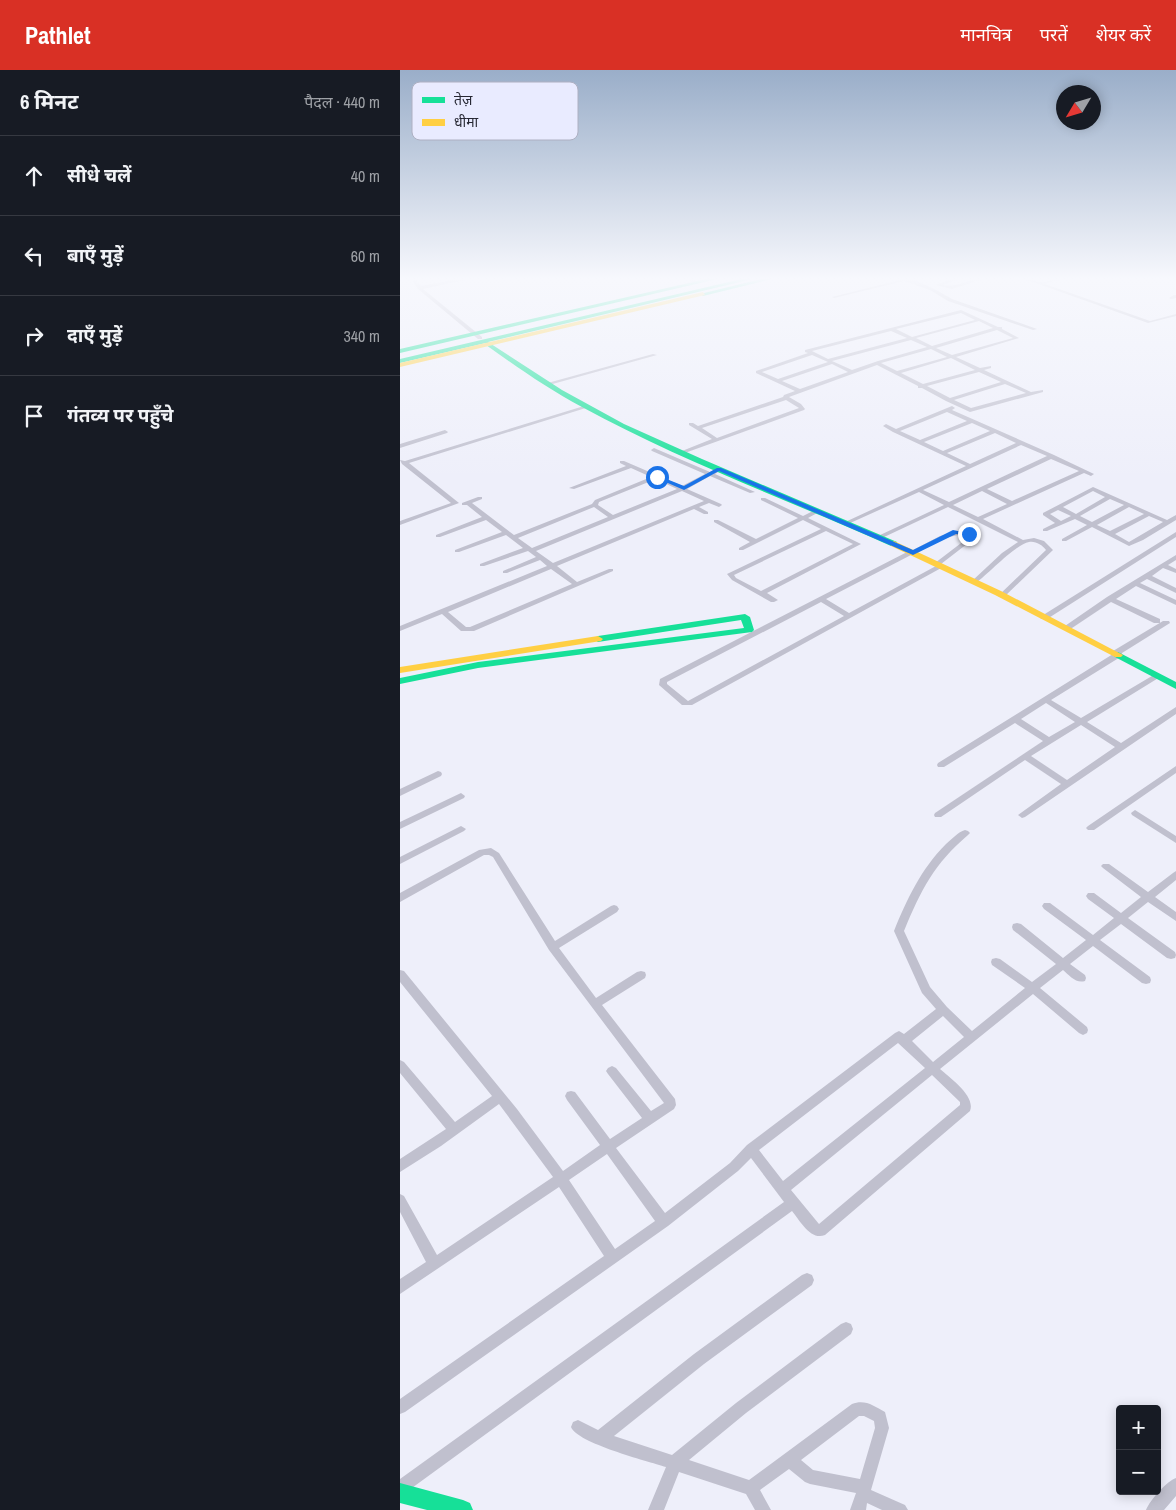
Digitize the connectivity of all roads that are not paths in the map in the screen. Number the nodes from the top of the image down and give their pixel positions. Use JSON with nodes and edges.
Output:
{"nodes":[{"id":1,"x":448,"y":344,"type":"edge"},
{"id":2,"x":459,"y":344,"type":"edge"},
{"id":3,"x":465,"y":344,"type":"edge"},
{"id":4,"x":468,"y":344,"type":"edge"},
{"id":5,"x":492,"y":344,"type":"edge"},
{"id":6,"x":836,"y":344,"type":"edge"},
{"id":7,"x":890,"y":344,"type":"edge"},
{"id":8,"x":923,"y":344,"type":"edge"},
{"id":9,"x":944,"y":344,"type":"edge"},
{"id":10,"x":995,"y":344,"type":"edge"},
{"id":11,"x":931,"y":348,"type":"junction"},
{"id":12,"x":400,"y":351,"type":"edge"},
{"id":13,"x":810,"y":354,"type":"junction"},
{"id":14,"x":655,"y":355,"type":"dead end"},
{"id":15,"x":400,"y":356,"type":"edge"},
{"id":16,"x":951,"y":357,"type":"junction"},
{"id":17,"x":400,"y":361,"type":"edge"},
{"id":18,"x":829,"y":362,"type":"junction"},
{"id":19,"x":877,"y":363,"type":"junction"},
{"id":20,"x":400,"y":365,"type":"edge"},
{"id":21,"x":989,"y":367,"type":"dead end"},
{"id":22,"x":979,"y":370,"type":"junction"},
{"id":23,"x":852,"y":372,"type":"junction"},
{"id":24,"x":896,"y":373,"type":"junction"},
{"id":25,"x":777,"y":381,"type":"junction"},
{"id":26,"x":1006,"y":382,"type":"junction"},
{"id":27,"x":547,"y":384,"type":"junction"},
{"id":28,"x":919,"y":387,"type":"junction"},
{"id":29,"x":799,"y":391,"type":"junction"},
{"id":30,"x":1041,"y":391,"type":"dead end"},
{"id":31,"x":1031,"y":394,"type":"junction"},
{"id":32,"x":786,"y":398,"type":"junction"},
{"id":33,"x":948,"y":400,"type":"junction"},
{"id":34,"x":586,"y":407,"type":"junction"},
{"id":35,"x":972,"y":421,"type":"junction"},
{"id":36,"x":691,"y":424,"type":"dead end"},
{"id":37,"x":886,"y":426,"type":"dead end"},
{"id":38,"x":698,"y":428,"type":"junction"},
{"id":39,"x":895,"y":431,"type":"junction"},
{"id":40,"x":995,"y":431,"type":"junction"},
{"id":41,"x":445,"y":432,"type":"dead end"},
{"id":42,"x":717,"y":440,"type":"junction"},
{"id":43,"x":920,"y":442,"type":"junction"},
{"id":44,"x":1021,"y":443,"type":"junction"},
{"id":45,"x":400,"y":446,"type":"edge"},
{"id":46,"x":654,"y":450,"type":"dead end"},
{"id":47,"x":680,"y":453,"type":"junction"},
{"id":48,"x":942,"y":453,"type":"junction"},
{"id":49,"x":1052,"y":456,"type":"junction"},
{"id":50,"x":402,"y":461,"type":"edge"},
{"id":51,"x":622,"y":462,"type":"dead end"},
{"id":52,"x":631,"y":466,"type":"junction"},
{"id":53,"x":970,"y":466,"type":"junction"},
{"id":54,"x":1083,"y":471,"type":"junction"},
{"id":55,"x":714,"y":472,"type":"junction"},
{"id":56,"x":1091,"y":474,"type":"dead end"},
{"id":57,"x":657,"y":477,"type":"junction"},
{"id":58,"x":572,"y":488,"type":"dead end"},
{"id":59,"x":684,"y":488,"type":"junction"},
{"id":60,"x":983,"y":489,"type":"junction"},
{"id":61,"x":919,"y":490,"type":"junction"},
{"id":62,"x":752,"y":492,"type":"dead end"},
{"id":63,"x":1110,"y":496,"type":"junction"},
{"id":64,"x":480,"y":498,"type":"dead end"},
{"id":65,"x":762,"y":499,"type":"dead end"},
{"id":66,"x":709,"y":500,"type":"junction"},
{"id":67,"x":468,"y":502,"type":"junction"},
{"id":68,"x":1012,"y":504,"type":"junction"},
{"id":69,"x":594,"y":505,"type":"junction"},
{"id":70,"x":719,"y":505,"type":"dead end"},
{"id":71,"x":948,"y":505,"type":"junction"},
{"id":72,"x":1129,"y":505,"type":"junction"},
{"id":73,"x":694,"y":507,"type":"junction"},
{"id":74,"x":1058,"y":507,"type":"junction"},
{"id":75,"x":817,"y":511,"type":"junction"},
{"id":76,"x":706,"y":513,"type":"dead end"},
{"id":77,"x":1149,"y":514,"type":"junction"},
{"id":78,"x":1076,"y":516,"type":"junction"},
{"id":79,"x":487,"y":517,"type":"junction"},
{"id":80,"x":1176,"y":517,"type":"edge"},
{"id":81,"x":613,"y":518,"type":"junction"},
{"id":82,"x":804,"y":518,"type":"junction"},
{"id":83,"x":978,"y":519,"type":"junction"},
{"id":84,"x":419,"y":520,"type":"dead end"},
{"id":85,"x":716,"y":520,"type":"dead end"},
{"id":86,"x":1167,"y":522,"type":"junction"},
{"id":87,"x":400,"y":523,"type":"edge"},
{"id":88,"x":846,"y":523,"type":"junction"},
{"id":89,"x":1060,"y":523,"type":"junction"},
{"id":90,"x":1092,"y":525,"type":"junction"},
{"id":91,"x":826,"y":529,"type":"junction"},
{"id":92,"x":1045,"y":530,"type":"dead end"},
{"id":93,"x":508,"y":532,"type":"junction"},
{"id":94,"x":1110,"y":534,"type":"junction"},
{"id":95,"x":1176,"y":534,"type":"edge"},
{"id":96,"x":438,"y":536,"type":"dead end"},
{"id":97,"x":514,"y":537,"type":"junction"},
{"id":98,"x":880,"y":537,"type":"junction"},
{"id":99,"x":1064,"y":540,"type":"dead end"},
{"id":100,"x":756,"y":542,"type":"junction"},
{"id":101,"x":1023,"y":542,"type":"junction"},
{"id":102,"x":1128,"y":544,"type":"junction"},
{"id":103,"x":530,"y":549,"type":"junction"},
{"id":104,"x":741,"y":549,"type":"dead end"},
{"id":105,"x":457,"y":551,"type":"dead end"},
{"id":106,"x":912,"y":552,"type":"junction"},
{"id":107,"x":1147,"y":552,"type":"junction"},
{"id":108,"x":541,"y":557,"type":"junction"},
{"id":109,"x":1175,"y":558,"type":"edge"},
{"id":110,"x":482,"y":565,"type":"dead end"},
{"id":111,"x":939,"y":565,"type":"junction"},
{"id":112,"x":553,"y":566,"type":"junction"},
{"id":113,"x":1164,"y":566,"type":"junction"},
{"id":114,"x":611,"y":570,"type":"dead end"},
{"id":115,"x":1176,"y":571,"type":"edge"},
{"id":116,"x":504,"y":572,"type":"dead end"},
{"id":117,"x":1147,"y":576,"type":"junction"},
{"id":118,"x":974,"y":582,"type":"junction"},
{"id":119,"x":1135,"y":583,"type":"junction"},
{"id":120,"x":576,"y":584,"type":"junction"},
{"id":121,"x":1176,"y":591,"type":"edge"},
{"id":122,"x":762,"y":593,"type":"junction"},
{"id":123,"x":1002,"y":596,"type":"junction"},
{"id":124,"x":821,"y":599,"type":"junction"},
{"id":125,"x":1110,"y":599,"type":"junction"},
{"id":126,"x":774,"y":600,"type":"dead end"},
{"id":127,"x":1176,"y":603,"type":"edge"},
{"id":128,"x":443,"y":611,"type":"junction"},
{"id":129,"x":848,"y":615,"type":"junction"},
{"id":130,"x":1044,"y":617,"type":"junction"},
{"id":131,"x":1157,"y":622,"type":"dead end"},
{"id":132,"x":1166,"y":623,"type":"dead end"},
{"id":133,"x":1066,"y":628,"type":"junction"},
{"id":134,"x":400,"y":629,"type":"edge"},
{"id":135,"x":1118,"y":653,"type":"junction"},
{"id":136,"x":400,"y":670,"type":"edge"},
{"id":137,"x":1157,"y":675,"type":"junction"},
{"id":138,"x":400,"y":680,"type":"edge"},
{"id":139,"x":1176,"y":686,"type":"edge"},
{"id":140,"x":1046,"y":700,"type":"junction"},
{"id":141,"x":1176,"y":710,"type":"edge"},
{"id":142,"x":1015,"y":719,"type":"junction"},
{"id":143,"x":1080,"y":722,"type":"junction"},
{"id":144,"x":1049,"y":741,"type":"junction"},
{"id":145,"x":1121,"y":747,"type":"junction"},
{"id":146,"x":1025,"y":756,"type":"junction"},
{"id":147,"x":941,"y":765,"type":"dead end"},
{"id":148,"x":1176,"y":769,"type":"edge"},
{"id":149,"x":438,"y":774,"type":"dead end"},
{"id":150,"x":1067,"y":784,"type":"junction"},
{"id":151,"x":400,"y":793,"type":"edge"},
{"id":152,"x":461,"y":796,"type":"dead end"},
{"id":153,"x":1135,"y":814,"type":"dead end"},
{"id":154,"x":938,"y":815,"type":"dead end"},
{"id":155,"x":1022,"y":815,"type":"dead end"},
{"id":156,"x":400,"y":826,"type":"edge"},
{"id":157,"x":1091,"y":828,"type":"dead end"},
{"id":158,"x":461,"y":829,"type":"dead end"},
{"id":159,"x":965,"y":833,"type":"dead end"},
{"id":160,"x":1176,"y":840,"type":"edge"},
{"id":161,"x":400,"y":861,"type":"edge"},
{"id":162,"x":1106,"y":866,"type":"dead end"},
{"id":163,"x":1176,"y":876,"type":"edge"},
{"id":164,"x":1091,"y":896,"type":"dead end"},
{"id":165,"x":1149,"y":897,"type":"junction"},
{"id":166,"x":400,"y":898,"type":"edge"},
{"id":167,"x":1046,"y":906,"type":"dead end"},
{"id":168,"x":614,"y":909,"type":"dead end"},
{"id":169,"x":1176,"y":917,"type":"edge"},
{"id":170,"x":1121,"y":918,"type":"junction"},
{"id":171,"x":1017,"y":927,"type":"dead end"},
{"id":172,"x":1093,"y":940,"type":"junction"},
{"id":173,"x":553,"y":947,"type":"junction"},
{"id":174,"x":1171,"y":955,"type":"dead end"},
{"id":175,"x":996,"y":962,"type":"dead end"},
{"id":176,"x":1063,"y":964,"type":"junction"},
{"id":177,"x":400,"y":974,"type":"edge"},
{"id":178,"x":641,"y":975,"type":"dead end"},
{"id":179,"x":1082,"y":978,"type":"dead end"},
{"id":180,"x":1146,"y":980,"type":"dead end"},
{"id":181,"x":1034,"y":988,"type":"junction"},
{"id":182,"x":594,"y":1004,"type":"junction"},
{"id":183,"x":943,"y":1010,"type":"junction"},
{"id":184,"x":1083,"y":1030,"type":"dead end"},
{"id":185,"x":971,"y":1037,"type":"junction"},
{"id":186,"x":904,"y":1041,"type":"junction"},
{"id":187,"x":400,"y":1065,"type":"edge"},
{"id":188,"x":934,"y":1068,"type":"junction"},
{"id":189,"x":612,"y":1071,"type":"dead end"},
{"id":190,"x":571,"y":1096,"type":"dead end"},
{"id":191,"x":500,"y":1097,"type":"junction"},
{"id":192,"x":649,"y":1118,"type":"junction"},
{"id":193,"x":454,"y":1130,"type":"junction"},
{"id":194,"x":607,"y":1146,"type":"junction"},
{"id":195,"x":751,"y":1149,"type":"junction"},
{"id":196,"x":400,"y":1166,"type":"edge"},
{"id":197,"x":560,"y":1177,"type":"junction"},
{"id":198,"x":783,"y":1189,"type":"junction"},
{"id":199,"x":400,"y":1200,"type":"edge"},
{"id":200,"x":793,"y":1203,"type":"junction"},
{"id":201,"x":664,"y":1222,"type":"junction"},
{"id":202,"x":613,"y":1258,"type":"junction"},
{"id":203,"x":434,"y":1263,"type":"junction"},
{"id":204,"x":807,"y":1280,"type":"dead end"},
{"id":205,"x":400,"y":1287,"type":"edge"},
{"id":206,"x":846,"y":1329,"type":"dead end"},
{"id":207,"x":400,"y":1407,"type":"edge"},
{"id":208,"x":578,"y":1427,"type":"dead end"},
{"id":209,"x":599,"y":1438,"type":"junction"},
{"id":210,"x":789,"y":1459,"type":"junction"},
{"id":211,"x":675,"y":1462,"type":"junction"},
{"id":212,"x":1176,"y":1485,"type":"edge"},
{"id":213,"x":400,"y":1488,"type":"edge"},
{"id":214,"x":751,"y":1488,"type":"junction"},
{"id":215,"x":863,"y":1491,"type":"junction"},
{"id":216,"x":400,"y":1493,"type":"edge"},
{"id":217,"x":462,"y":1510,"type":"edge"},
{"id":218,"x":656,"y":1510,"type":"edge"},
{"id":219,"x":763,"y":1510,"type":"edge"},
{"id":220,"x":858,"y":1510,"type":"edge"},
{"id":221,"x":900,"y":1510,"type":"edge"},
{"id":222,"x":1154,"y":1510,"type":"edge"}],
"edges":[{"from":1,"to":12,"type":"main road"},
{"from":2,"to":15,"type":"main road"},
{"from":3,"to":17,"type":"main road"},
{"from":4,"to":20,"type":"main road"},
{"from":5,"to":27,"type":"main road"},
{"from":6,"to":13,"type":"street"},
{"from":7,"to":18,"type":"street"},
{"from":8,"to":11,"type":"street"},
{"from":9,"to":11,"type":"street"},
{"from":10,"to":16,"type":"street"},
{"from":11,"to":16,"type":"street"},
{"from":11,"to":19,"type":"street"},
{"from":13,"to":18,"type":"street"},
{"from":13,"to":25,"type":"street"},
{"from":14,"to":27,"type":"street"},
{"from":16,"to":22,"type":"street"},
{"from":16,"to":24,"type":"street"},
{"from":18,"to":23,"type":"street"},
{"from":18,"to":25,"type":"street"},
{"from":19,"to":23,"type":"street"},
{"from":19,"to":24,"type":"street"},
{"from":21,"to":22,"type":"street"},
{"from":22,"to":26,"type":"street"},
{"from":22,"to":28,"type":"street"},
{"from":23,"to":29,"type":"street"},
{"from":24,"to":28,"type":"street"},
{"from":25,"to":29,"type":"street"},
{"from":26,"to":31,"type":"street"},
{"from":26,"to":33,"type":"street"},
{"from":27,"to":34,"type":"main road"},
{"from":28,"to":33,"type":"street"},
{"from":29,"to":32,"type":"street"},
{"from":30,"to":31,"type":"street"},
{"from":31,"to":33,"type":"street"},
{"from":32,"to":38,"type":"street"},
{"from":32,"to":42,"type":"street"},
{"from":34,"to":47,"type":"main road"},
{"from":34,"to":50,"type":"street"},
{"from":35,"to":39,"type":"street"},
{"from":35,"to":40,"type":"street"},
{"from":35,"to":43,"type":"street"},
{"from":36,"to":38,"type":"street"},
{"from":37,"to":39,"type":"street"},
{"from":38,"to":42,"type":"street"},
{"from":39,"to":43,"type":"street"},
{"from":40,"to":44,"type":"street"},
{"from":40,"to":48,"type":"street"},
{"from":41,"to":45,"type":"street"},
{"from":42,"to":47,"type":"street"},
{"from":43,"to":48,"type":"street"},
{"from":44,"to":49,"type":"street"},
{"from":44,"to":53,"type":"street"},
{"from":46,"to":55,"type":"street"},
{"from":47,"to":55,"type":"main road"},
{"from":48,"to":53,"type":"street"},
{"from":49,"to":54,"type":"street"},
{"from":49,"to":60,"type":"street"},
{"from":50,"to":87,"type":"street"},
{"from":51,"to":52,"type":"street"},
{"from":52,"to":57,"type":"street"},
{"from":52,"to":58,"type":"street"},
{"from":53,"to":61,"type":"street"},
{"from":54,"to":56,"type":"street"},
{"from":54,"to":68,"type":"street"},
{"from":55,"to":59,"type":"street"},
{"from":55,"to":62,"type":"street"},
{"from":55,"to":75,"type":"main road"},
{"from":57,"to":59,"type":"street"},
{"from":57,"to":69,"type":"street"},
{"from":59,"to":66,"type":"street"},
{"from":59,"to":81,"type":"street"},
{"from":60,"to":68,"type":"street"},
{"from":60,"to":71,"type":"street"},
{"from":61,"to":71,"type":"street"},
{"from":61,"to":88,"type":"street"},
{"from":63,"to":72,"type":"street"},
{"from":63,"to":74,"type":"street"},
{"from":63,"to":78,"type":"street"},
{"from":64,"to":67,"type":"street"},
{"from":65,"to":82,"type":"street"},
{"from":66,"to":70,"type":"street"},
{"from":66,"to":73,"type":"street"},
{"from":67,"to":79,"type":"street"},
{"from":67,"to":84,"type":"street"},
{"from":68,"to":83,"type":"street"},
{"from":69,"to":81,"type":"street"},
{"from":69,"to":97,"type":"street"},
{"from":71,"to":83,"type":"street"},
{"from":71,"to":98,"type":"street"},
{"from":72,"to":77,"type":"street"},
{"from":72,"to":90,"type":"street"},
{"from":73,"to":76,"type":"street"},
{"from":73,"to":112,"type":"street"},
{"from":74,"to":78,"type":"street"},
{"from":74,"to":89,"type":"street"},
{"from":75,"to":82,"type":"street"},
{"from":75,"to":88,"type":"main road"},
{"from":77,"to":86,"type":"street"},
{"from":77,"to":94,"type":"street"},
{"from":78,"to":89,"type":"street"},
{"from":78,"to":90,"type":"street"},
{"from":79,"to":93,"type":"street"},
{"from":79,"to":96,"type":"street"},
{"from":80,"to":86,"type":"street"},
{"from":81,"to":103,"type":"street"},
{"from":82,"to":91,"type":"street"},
{"from":82,"to":100,"type":"street"},
{"from":83,"to":101,"type":"street"},
{"from":85,"to":100,"type":"street"},
{"from":86,"to":102,"type":"street"},
{"from":88,"to":98,"type":"main road"},
{"from":89,"to":92,"type":"street"},
{"from":90,"to":94,"type":"street"},
{"from":90,"to":99,"type":"street"},
{"from":91,"to":122,"type":"street"},
{"from":91,"to":122,"type":"street"},
{"from":93,"to":97,"type":"street"},
{"from":93,"to":105,"type":"street"},
{"from":94,"to":102,"type":"street"},
{"from":95,"to":107,"type":"street"},
{"from":97,"to":103,"type":"street"},
{"from":98,"to":106,"type":"main road"},
{"from":100,"to":104,"type":"street"},
{"from":101,"to":118,"type":"street"},
{"from":101,"to":123,"type":"street"},
{"from":102,"to":107,"type":"street"},
{"from":103,"to":108,"type":"street"},
{"from":103,"to":110,"type":"street"},
{"from":106,"to":111,"type":"main road"},
{"from":106,"to":111,"type":"street"},
{"from":106,"to":124,"type":"street"},
{"from":107,"to":130,"type":"street"},
{"from":108,"to":112,"type":"street"},
{"from":108,"to":116,"type":"street"},
{"from":109,"to":113,"type":"street"},
{"from":111,"to":118,"type":"main road"},
{"from":111,"to":129,"type":"street"},
{"from":112,"to":120,"type":"street"},
{"from":112,"to":128,"type":"street"},
{"from":113,"to":115,"type":"street"},
{"from":113,"to":117,"type":"street"},
{"from":114,"to":120,"type":"street"},
{"from":117,"to":119,"type":"street"},
{"from":117,"to":121,"type":"street"},
{"from":118,"to":123,"type":"main road"},
{"from":119,"to":125,"type":"street"},
{"from":119,"to":127,"type":"street"},
{"from":120,"to":128,"type":"street"},
{"from":122,"to":126,"type":"street"},
{"from":123,"to":130,"type":"main road"},
{"from":124,"to":129,"type":"street"},
{"from":124,"to":129,"type":"street"},
{"from":125,"to":131,"type":"street"},
{"from":125,"to":133,"type":"street"},
{"from":128,"to":134,"type":"street"},
{"from":130,"to":133,"type":"main road"},
{"from":132,"to":135,"type":"street"},
{"from":133,"to":135,"type":"main road"},
{"from":135,"to":137,"type":"main road"},
{"from":135,"to":140,"type":"street"},
{"from":136,"to":138,"type":"main road"},
{"from":137,"to":139,"type":"main road"},
{"from":137,"to":143,"type":"street"},
{"from":140,"to":142,"type":"street"},
{"from":140,"to":143,"type":"street"},
{"from":141,"to":145,"type":"street"},
{"from":142,"to":144,"type":"street"},
{"from":142,"to":147,"type":"street"},
{"from":143,"to":144,"type":"street"},
{"from":143,"to":145,"type":"street"},
{"from":144,"to":146,"type":"street"},
{"from":145,"to":150,"type":"street"},
{"from":146,"to":150,"type":"street"},
{"from":146,"to":154,"type":"street"},
{"from":148,"to":157,"type":"street"},
{"from":149,"to":151,"type":"street"},
{"from":150,"to":155,"type":"street"},
{"from":152,"to":156,"type":"street"},
{"from":153,"to":160,"type":"street"},
{"from":158,"to":161,"type":"street"},
{"from":159,"to":183,"type":"street"},
{"from":162,"to":165,"type":"street"},
{"from":163,"to":165,"type":"street"},
{"from":164,"to":170,"type":"street"},
{"from":165,"to":169,"type":"street"},
{"from":165,"to":170,"type":"street"},
{"from":166,"to":173,"type":"street"},
{"from":167,"to":172,"type":"street"},
{"from":168,"to":173,"type":"street"},
{"from":170,"to":172,"type":"street"},
{"from":170,"to":174,"type":"street"},
{"from":171,"to":176,"type":"street"},
{"from":172,"to":176,"type":"street"},
{"from":172,"to":180,"type":"street"},
{"from":173,"to":182,"type":"street"},
{"from":175,"to":181,"type":"street"},
{"from":176,"to":179,"type":"street"},
{"from":176,"to":181,"type":"street"},
{"from":177,"to":191,"type":"street"},
{"from":178,"to":182,"type":"street"},
{"from":181,"to":184,"type":"street"},
{"from":181,"to":185,"type":"street"},
{"from":182,"to":192,"type":"street"},
{"from":183,"to":185,"type":"street"},
{"from":183,"to":186,"type":"street"},
{"from":185,"to":188,"type":"street"},
{"from":186,"to":188,"type":"street"},
{"from":186,"to":195,"type":"street"},
{"from":187,"to":193,"type":"street"},
{"from":188,"to":198,"type":"street"},
{"from":188,"to":200,"type":"street"},
{"from":189,"to":192,"type":"street"},
{"from":190,"to":194,"type":"street"},
{"from":191,"to":193,"type":"street"},
{"from":191,"to":197,"type":"street"},
{"from":192,"to":194,"type":"street"},
{"from":193,"to":196,"type":"street"},
{"from":194,"to":197,"type":"street"},
{"from":194,"to":201,"type":"street"},
{"from":195,"to":198,"type":"street"},
{"from":195,"to":201,"type":"street"},
{"from":197,"to":202,"type":"street"},
{"from":197,"to":203,"type":"street"},
{"from":198,"to":200,"type":"street"},
{"from":199,"to":203,"type":"street"},
{"from":200,"to":213,"type":"street"},
{"from":201,"to":202,"type":"street"},
{"from":202,"to":207,"type":"street"},
{"from":203,"to":205,"type":"street"},
{"from":204,"to":209,"type":"street"},
{"from":206,"to":211,"type":"street"},
{"from":208,"to":209,"type":"street"},
{"from":209,"to":211,"type":"street"},
{"from":210,"to":214,"type":"street"},
{"from":210,"to":215,"type":"street"},
{"from":210,"to":215,"type":"street"},
{"from":211,"to":214,"type":"street"},
{"from":211,"to":218,"type":"street"},
{"from":212,"to":222,"type":"street"},
{"from":214,"to":219,"type":"street"},
{"from":215,"to":220,"type":"street"},
{"from":215,"to":221,"type":"street"},
{"from":216,"to":217,"type":"main road"}]}
